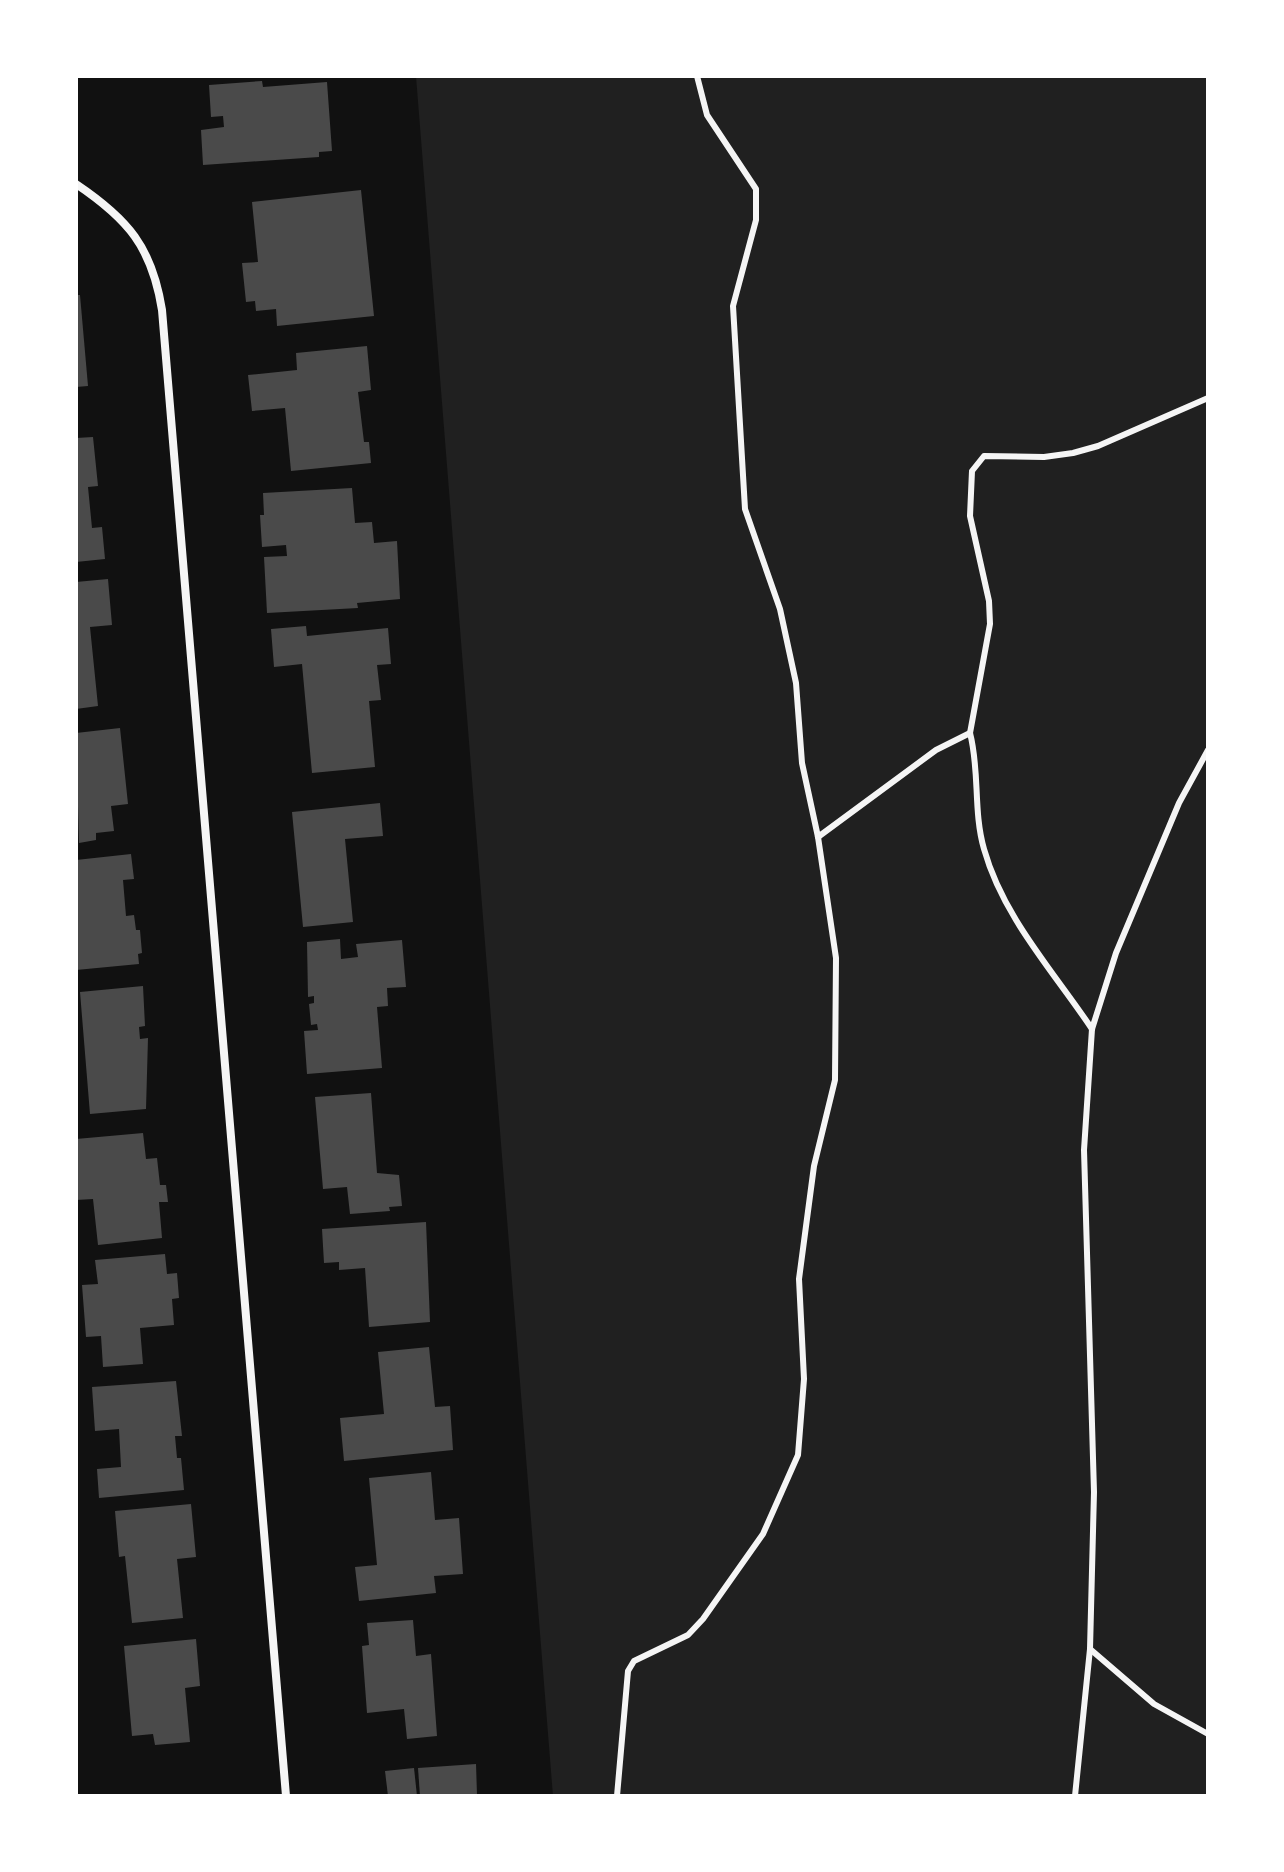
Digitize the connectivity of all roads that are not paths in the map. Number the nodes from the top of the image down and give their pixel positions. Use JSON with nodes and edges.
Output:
{"nodes":[{"id":1,"x":697,"y":76,"type":"edge"},
{"id":2,"x":76,"y":184,"type":"edge"},
{"id":3,"x":1208,"y":398,"type":"edge"},
{"id":4,"x":970,"y":733,"type":"junction"},
{"id":5,"x":1208,"y":750,"type":"edge"},
{"id":6,"x":818,"y":837,"type":"junction"},
{"id":7,"x":1092,"y":1029,"type":"junction"},
{"id":8,"x":1090,"y":1649,"type":"junction"},
{"id":9,"x":1208,"y":1734,"type":"edge"},
{"id":10,"x":286,"y":1796,"type":"edge"},
{"id":11,"x":617,"y":1796,"type":"edge"},
{"id":12,"x":1075,"y":1796,"type":"edge"}],
"edges":[{"from":1,"to":6,"type":"lane"},
{"from":2,"to":10,"type":"street"},
{"from":3,"to":4,"type":"lane"},
{"from":4,"to":6,"type":"lane"},
{"from":4,"to":7,"type":"lane"},
{"from":5,"to":7,"type":"lane"},
{"from":6,"to":11,"type":"lane"},
{"from":7,"to":8,"type":"lane"},
{"from":8,"to":9,"type":"lane"},
{"from":8,"to":12,"type":"lane"}]}
